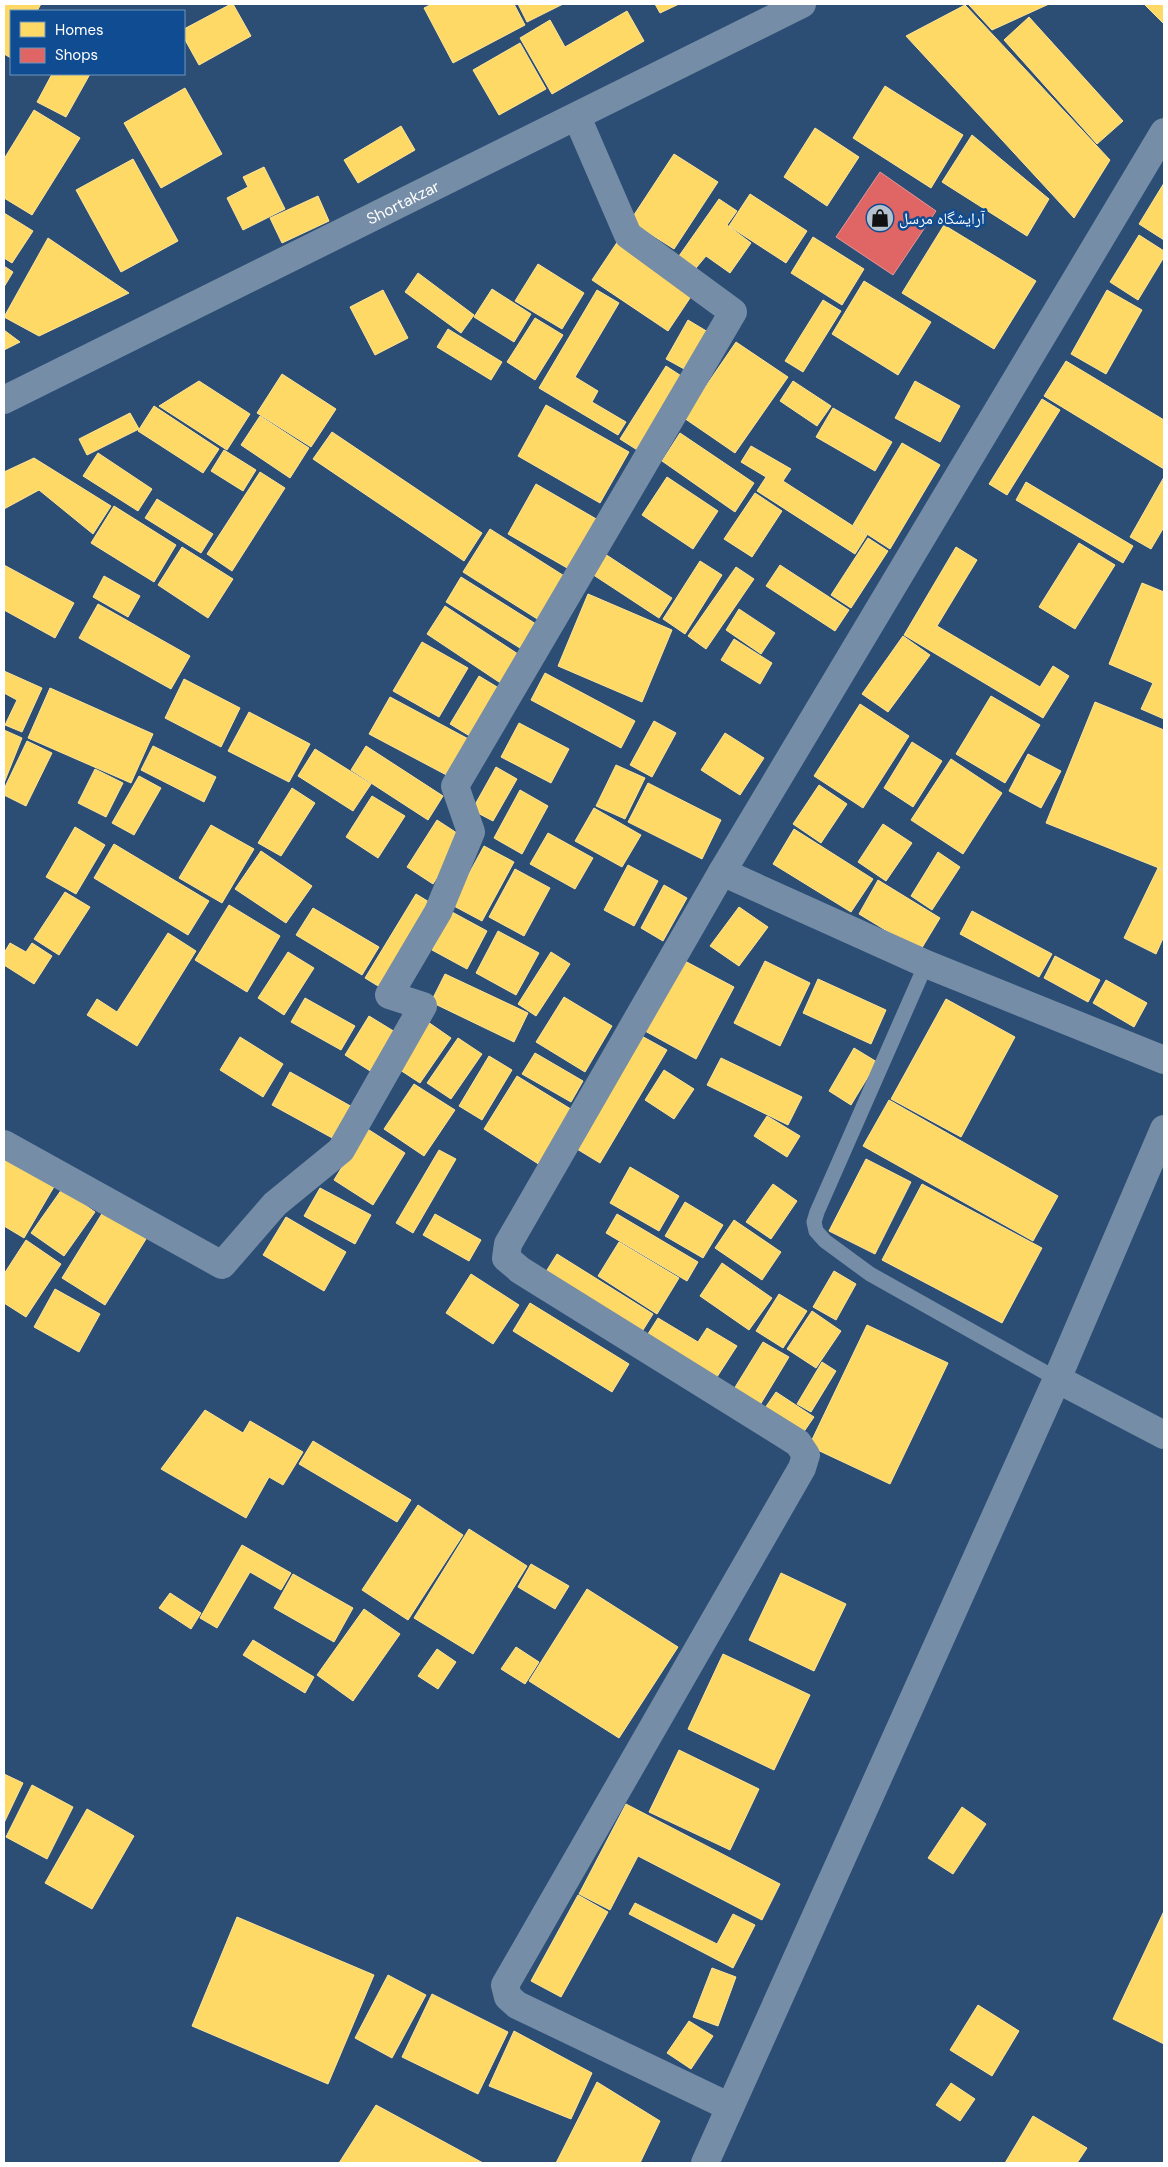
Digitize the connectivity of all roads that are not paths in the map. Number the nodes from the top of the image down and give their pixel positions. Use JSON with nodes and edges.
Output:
{"nodes":[{"id":1,"x":802,"y":4,"type":"edge"},
{"id":2,"x":577,"y":116,"type":"junction"},
{"id":3,"x":1164,"y":132,"type":"edge"},
{"id":4,"x":4,"y":400,"type":"edge"},
{"id":5,"x":722,"y":872,"type":"junction"},
{"id":6,"x":926,"y":964,"type":"junction"},
{"id":7,"x":1164,"y":1060,"type":"edge"},
{"id":8,"x":1164,"y":1129,"type":"edge"},
{"id":9,"x":4,"y":1144,"type":"edge"},
{"id":10,"x":1057,"y":1379,"type":"junction"},
{"id":11,"x":1164,"y":1435,"type":"edge"},
{"id":12,"x":730,"y":2107,"type":"junction"},
{"id":13,"x":705,"y":2163,"type":"edge"}],
"edges":[{"from":1,"to":2,"type":"street","name":"Shortakzar"},
{"from":2,"to":4,"type":"street","name":"Shortakzar"},
{"from":2,"to":9,"type":"street"},
{"from":3,"to":5,"type":"street"},
{"from":5,"to":6,"type":"street"},
{"from":5,"to":12,"type":"street"},
{"from":6,"to":7,"type":"street"},
{"from":6,"to":10,"type":"lane"},
{"from":8,"to":10,"type":"street"},
{"from":10,"to":11,"type":"street"},
{"from":10,"to":12,"type":"street"},
{"from":12,"to":13,"type":"street"}]}
